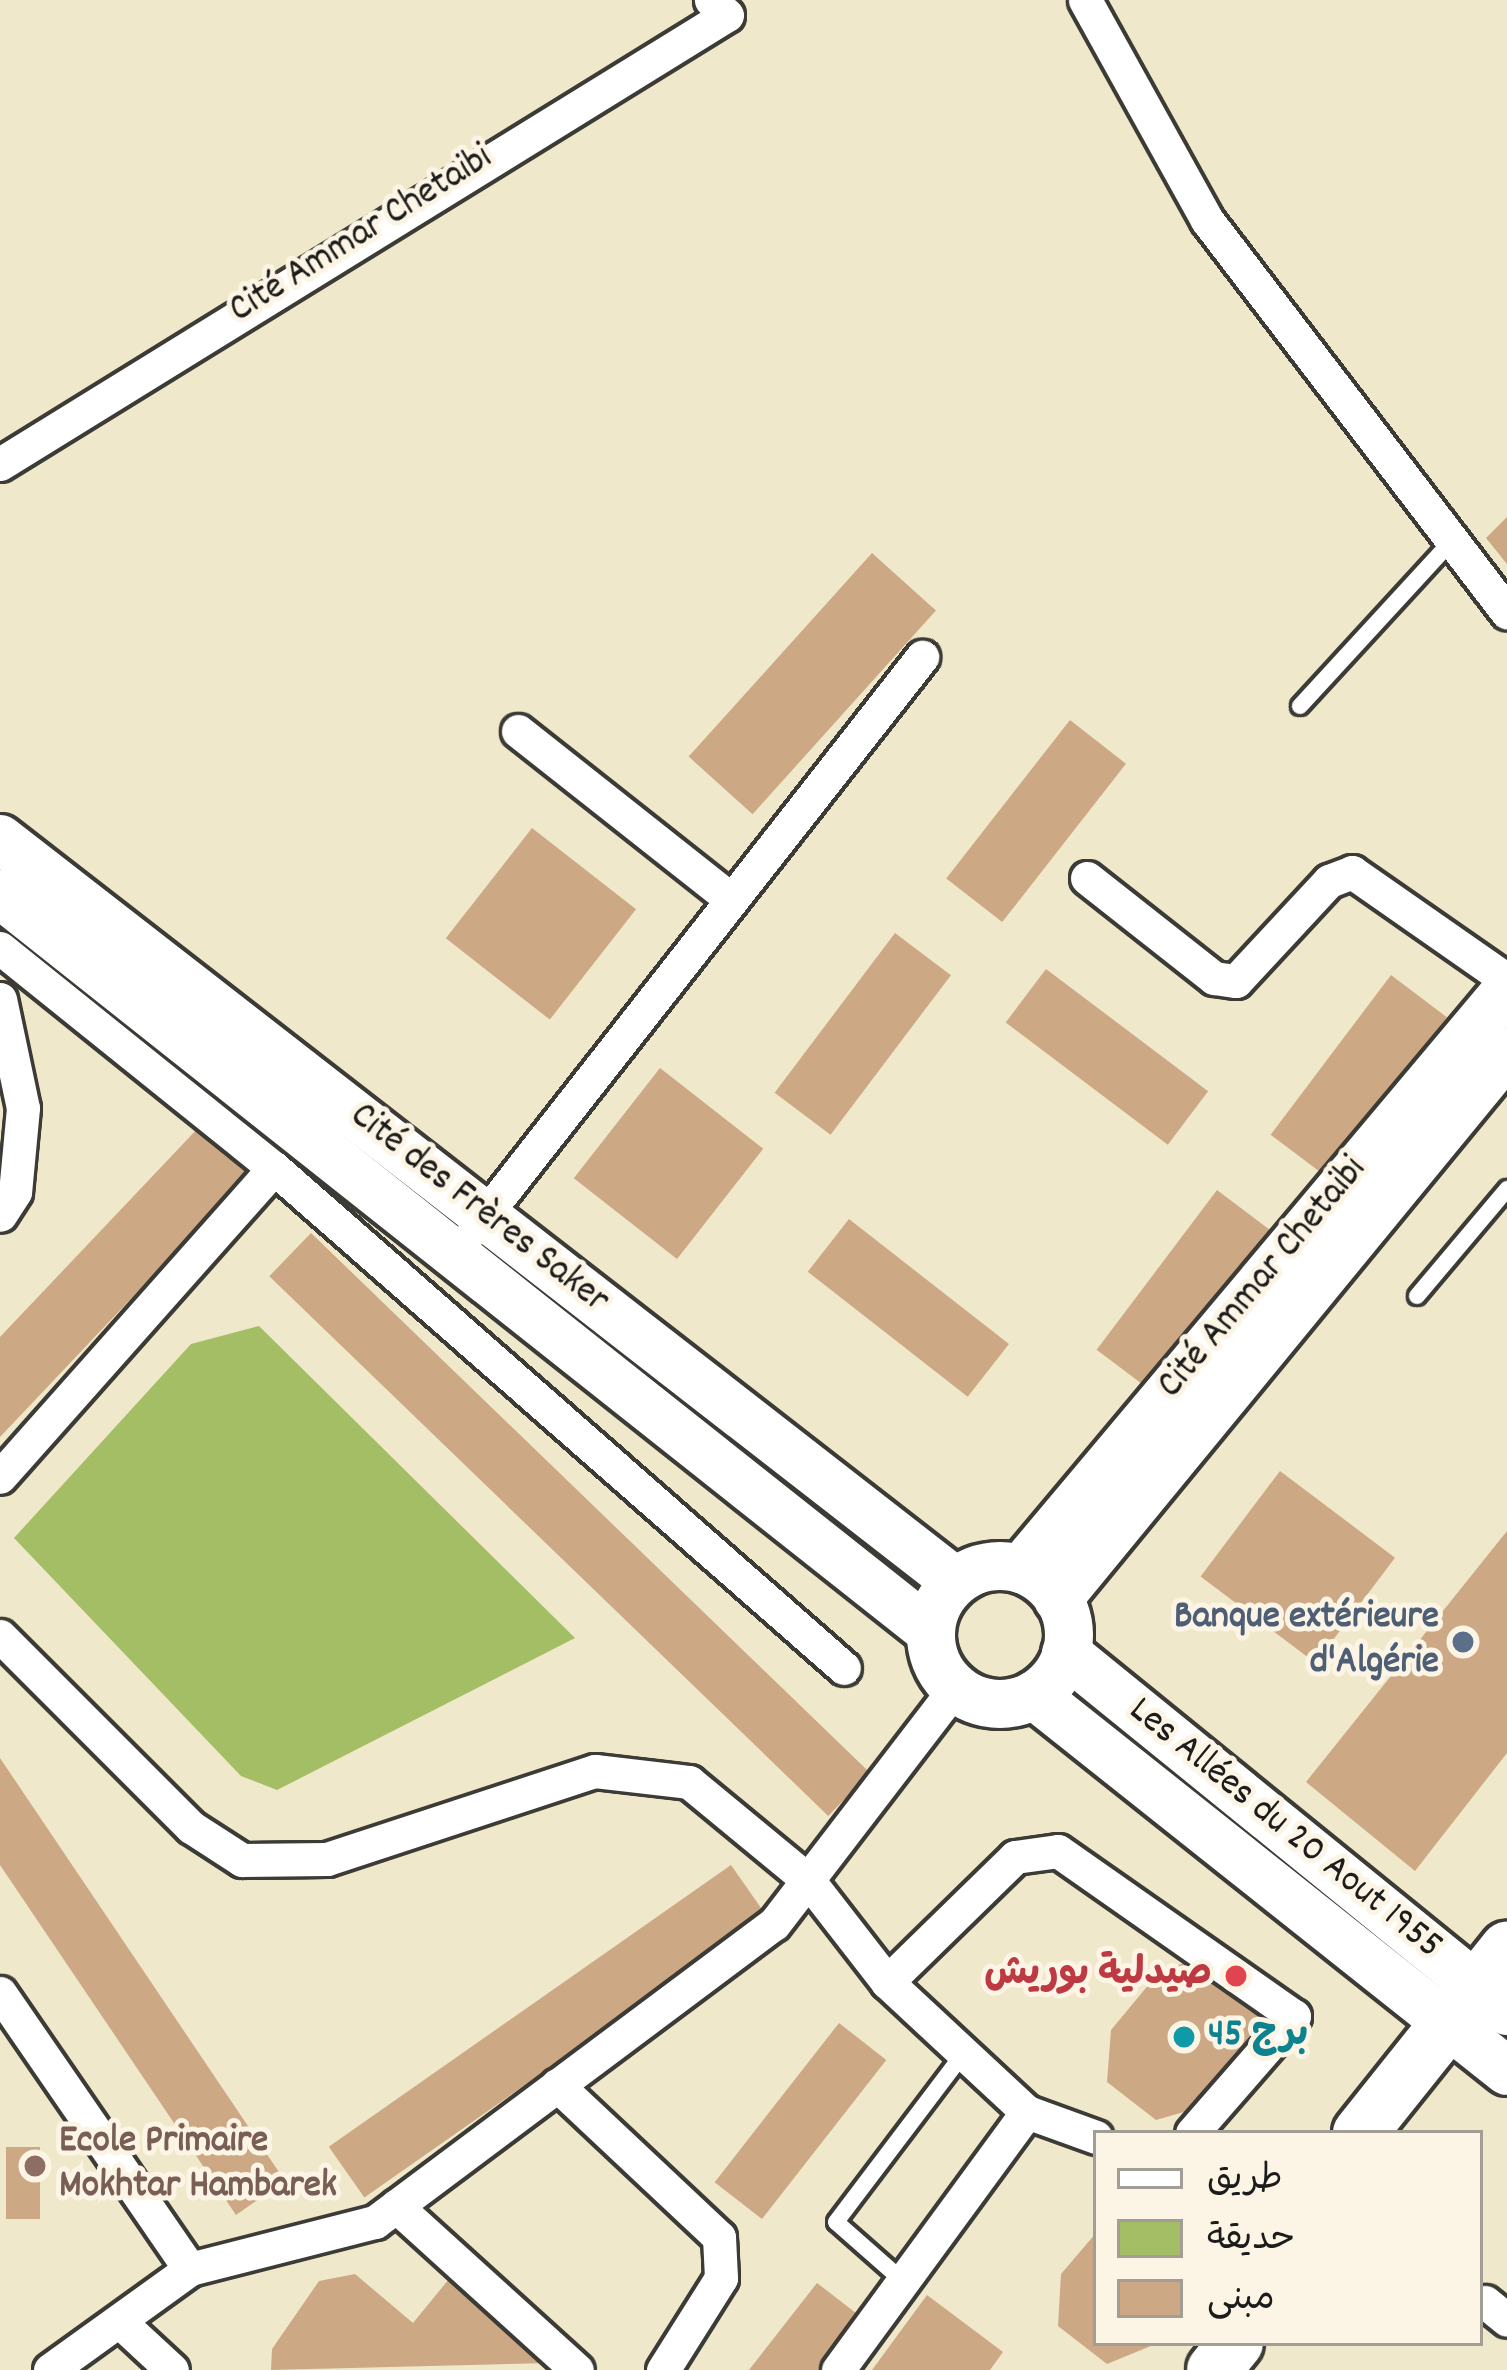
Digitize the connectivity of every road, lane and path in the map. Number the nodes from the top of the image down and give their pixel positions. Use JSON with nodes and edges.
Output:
{"nodes":[{"id":1,"x":1085,"y":0,"type":"edge"},
{"id":2,"x":729,"y":5,"type":"edge"},
{"id":3,"x":0,"y":464,"type":"edge"},
{"id":4,"x":1450,"y":544,"type":"junction"},
{"id":5,"x":1507,"y":613,"type":"edge"},
{"id":6,"x":922,"y":657,"type":"dead end"},
{"id":7,"x":1300,"y":706,"type":"dead end"},
{"id":8,"x":518,"y":731,"type":"dead end"},
{"id":9,"x":0,"y":839,"type":"edge"},
{"id":10,"x":1087,"y":878,"type":"dead end"},
{"id":11,"x":0,"y":894,"type":"edge"},
{"id":12,"x":728,"y":897,"type":"junction"},
{"id":13,"x":0,"y":948,"type":"edge"},
{"id":14,"x":1507,"y":980,"type":"edge"},
{"id":15,"x":1507,"y":990,"type":"edge"},
{"id":16,"x":0,"y":999,"type":"edge"},
{"id":17,"x":1507,"y":1052,"type":"edge"},
{"id":18,"x":274,"y":1168,"type":"junction"},
{"id":19,"x":1507,"y":1190,"type":"edge"},
{"id":20,"x":0,"y":1215,"type":"edge"},
{"id":21,"x":484,"y":1216,"type":"junction"},
{"id":22,"x":454,"y":1255,"type":"junction"},
{"id":23,"x":1417,"y":1296,"type":"dead end"},
{"id":24,"x":0,"y":1477,"type":"edge"},
{"id":25,"x":1021,"y":1569,"type":"junction"},
{"id":26,"x":955,"y":1581,"type":"junction"},
{"id":27,"x":1058,"y":1599,"type":"junction"},
{"id":28,"x":931,"y":1631,"type":"junction"},
{"id":29,"x":0,"y":1636,"type":"edge"},
{"id":30,"x":1066,"y":1653,"type":"junction"},
{"id":31,"x":844,"y":1667,"type":"dead end"},
{"id":32,"x":955,"y":1688,"type":"junction"},
{"id":33,"x":1034,"y":1695,"type":"junction"},
{"id":34,"x":808,"y":1880,"type":"junction"},
{"id":35,"x":887,"y":1982,"type":"junction"},
{"id":36,"x":0,"y":1993,"type":"edge"},
{"id":37,"x":1491,"y":2012,"type":"edge"},
{"id":38,"x":967,"y":2050,"type":"junction"},
{"id":39,"x":557,"y":2086,"type":"junction"},
{"id":40,"x":1027,"y":2112,"type":"junction"},
{"id":41,"x":1195,"y":2130,"type":"edge"},
{"id":42,"x":1363,"y":2130,"type":"edge"},
{"id":43,"x":1405,"y":2130,"type":"edge"},
{"id":44,"x":1093,"y":2137,"type":"edge"},
{"id":45,"x":396,"y":2206,"type":"junction"},
{"id":46,"x":190,"y":2270,"type":"junction"},
{"id":47,"x":903,"y":2281,"type":"junction"},
{"id":48,"x":119,"y":2321,"type":"junction"},
{"id":49,"x":1190,"y":2346,"type":"edge"},
{"id":50,"x":1234,"y":2346,"type":"edge"},
{"id":51,"x":50,"y":2370,"type":"edge"},
{"id":52,"x":172,"y":2370,"type":"edge"},
{"id":53,"x":577,"y":2370,"type":"edge"},
{"id":54,"x":663,"y":2370,"type":"edge"},
{"id":55,"x":838,"y":2370,"type":"edge"},
{"id":56,"x":1171,"y":2370,"type":"edge"},
{"id":57,"x":1214,"y":2370,"type":"edge"}],
"edges":[{"from":1,"to":4,"type":"street"},
{"from":2,"to":3,"type":"street","name":"Cité Ammar Chetaibi"},
{"from":4,"to":5,"type":"street"},
{"from":4,"to":7,"type":"lane"},
{"from":6,"to":12,"type":"street"},
{"from":8,"to":12,"type":"street"},
{"from":9,"to":21,"type":"main road","name":"Cité des Frères Saker"},
{"from":10,"to":14,"type":"street"},
{"from":11,"to":22,"type":"main road","name":"Cité des Frères Saker"},
{"from":12,"to":21,"type":"street"},
{"from":13,"to":18,"type":"street"},
{"from":15,"to":25,"type":"main road","name":"Cité Ammar Chetaibi"},
{"from":16,"to":20,"type":"street"},
{"from":17,"to":27,"type":"main road","name":"Cité Ammar Chetaibi"},
{"from":18,"to":24,"type":"street"},
{"from":18,"to":31,"type":"street"},
{"from":19,"to":23,"type":"lane"},
{"from":21,"to":22,"type":"street"},
{"from":21,"to":26,"type":"main road","name":"Cité des Frères Saker"},
{"from":22,"to":28,"type":"main road","name":"Cité des Frères Saker"},
{"from":25,"to":26,"type":"main road"},
{"from":25,"to":27,"type":"main road"},
{"from":26,"to":28,"type":"main road"},
{"from":27,"to":30,"type":"main road"},
{"from":28,"to":32,"type":"main road"},
{"from":29,"to":34,"type":"street"},
{"from":30,"to":33,"type":"main road"},
{"from":30,"to":37,"type":"main road","name":"Les Allées du 20 Aout 1955"},
{"from":32,"to":33,"type":"main road"},
{"from":32,"to":34,"type":"street"},
{"from":33,"to":37,"type":"main road","name":"Les Allées du 20 Aout 1955"},
{"from":34,"to":35,"type":"street"},
{"from":34,"to":39,"type":"street"},
{"from":35,"to":38,"type":"street"},
{"from":35,"to":41,"type":"street"},
{"from":36,"to":46,"type":"street"},
{"from":37,"to":42,"type":"main road"},
{"from":37,"to":43,"type":"main road"},
{"from":38,"to":40,"type":"street"},
{"from":38,"to":47,"type":"lane"},
{"from":39,"to":45,"type":"street"},
{"from":39,"to":54,"type":"street"},
{"from":40,"to":44,"type":"street"},
{"from":40,"to":47,"type":"street"},
{"from":45,"to":46,"type":"street"},
{"from":45,"to":53,"type":"street"},
{"from":46,"to":48,"type":"street"},
{"from":47,"to":55,"type":"street"},
{"from":48,"to":51,"type":"street"},
{"from":48,"to":52,"type":"street"},
{"from":49,"to":56,"type":"main road"},
{"from":50,"to":57,"type":"main road"}]}
